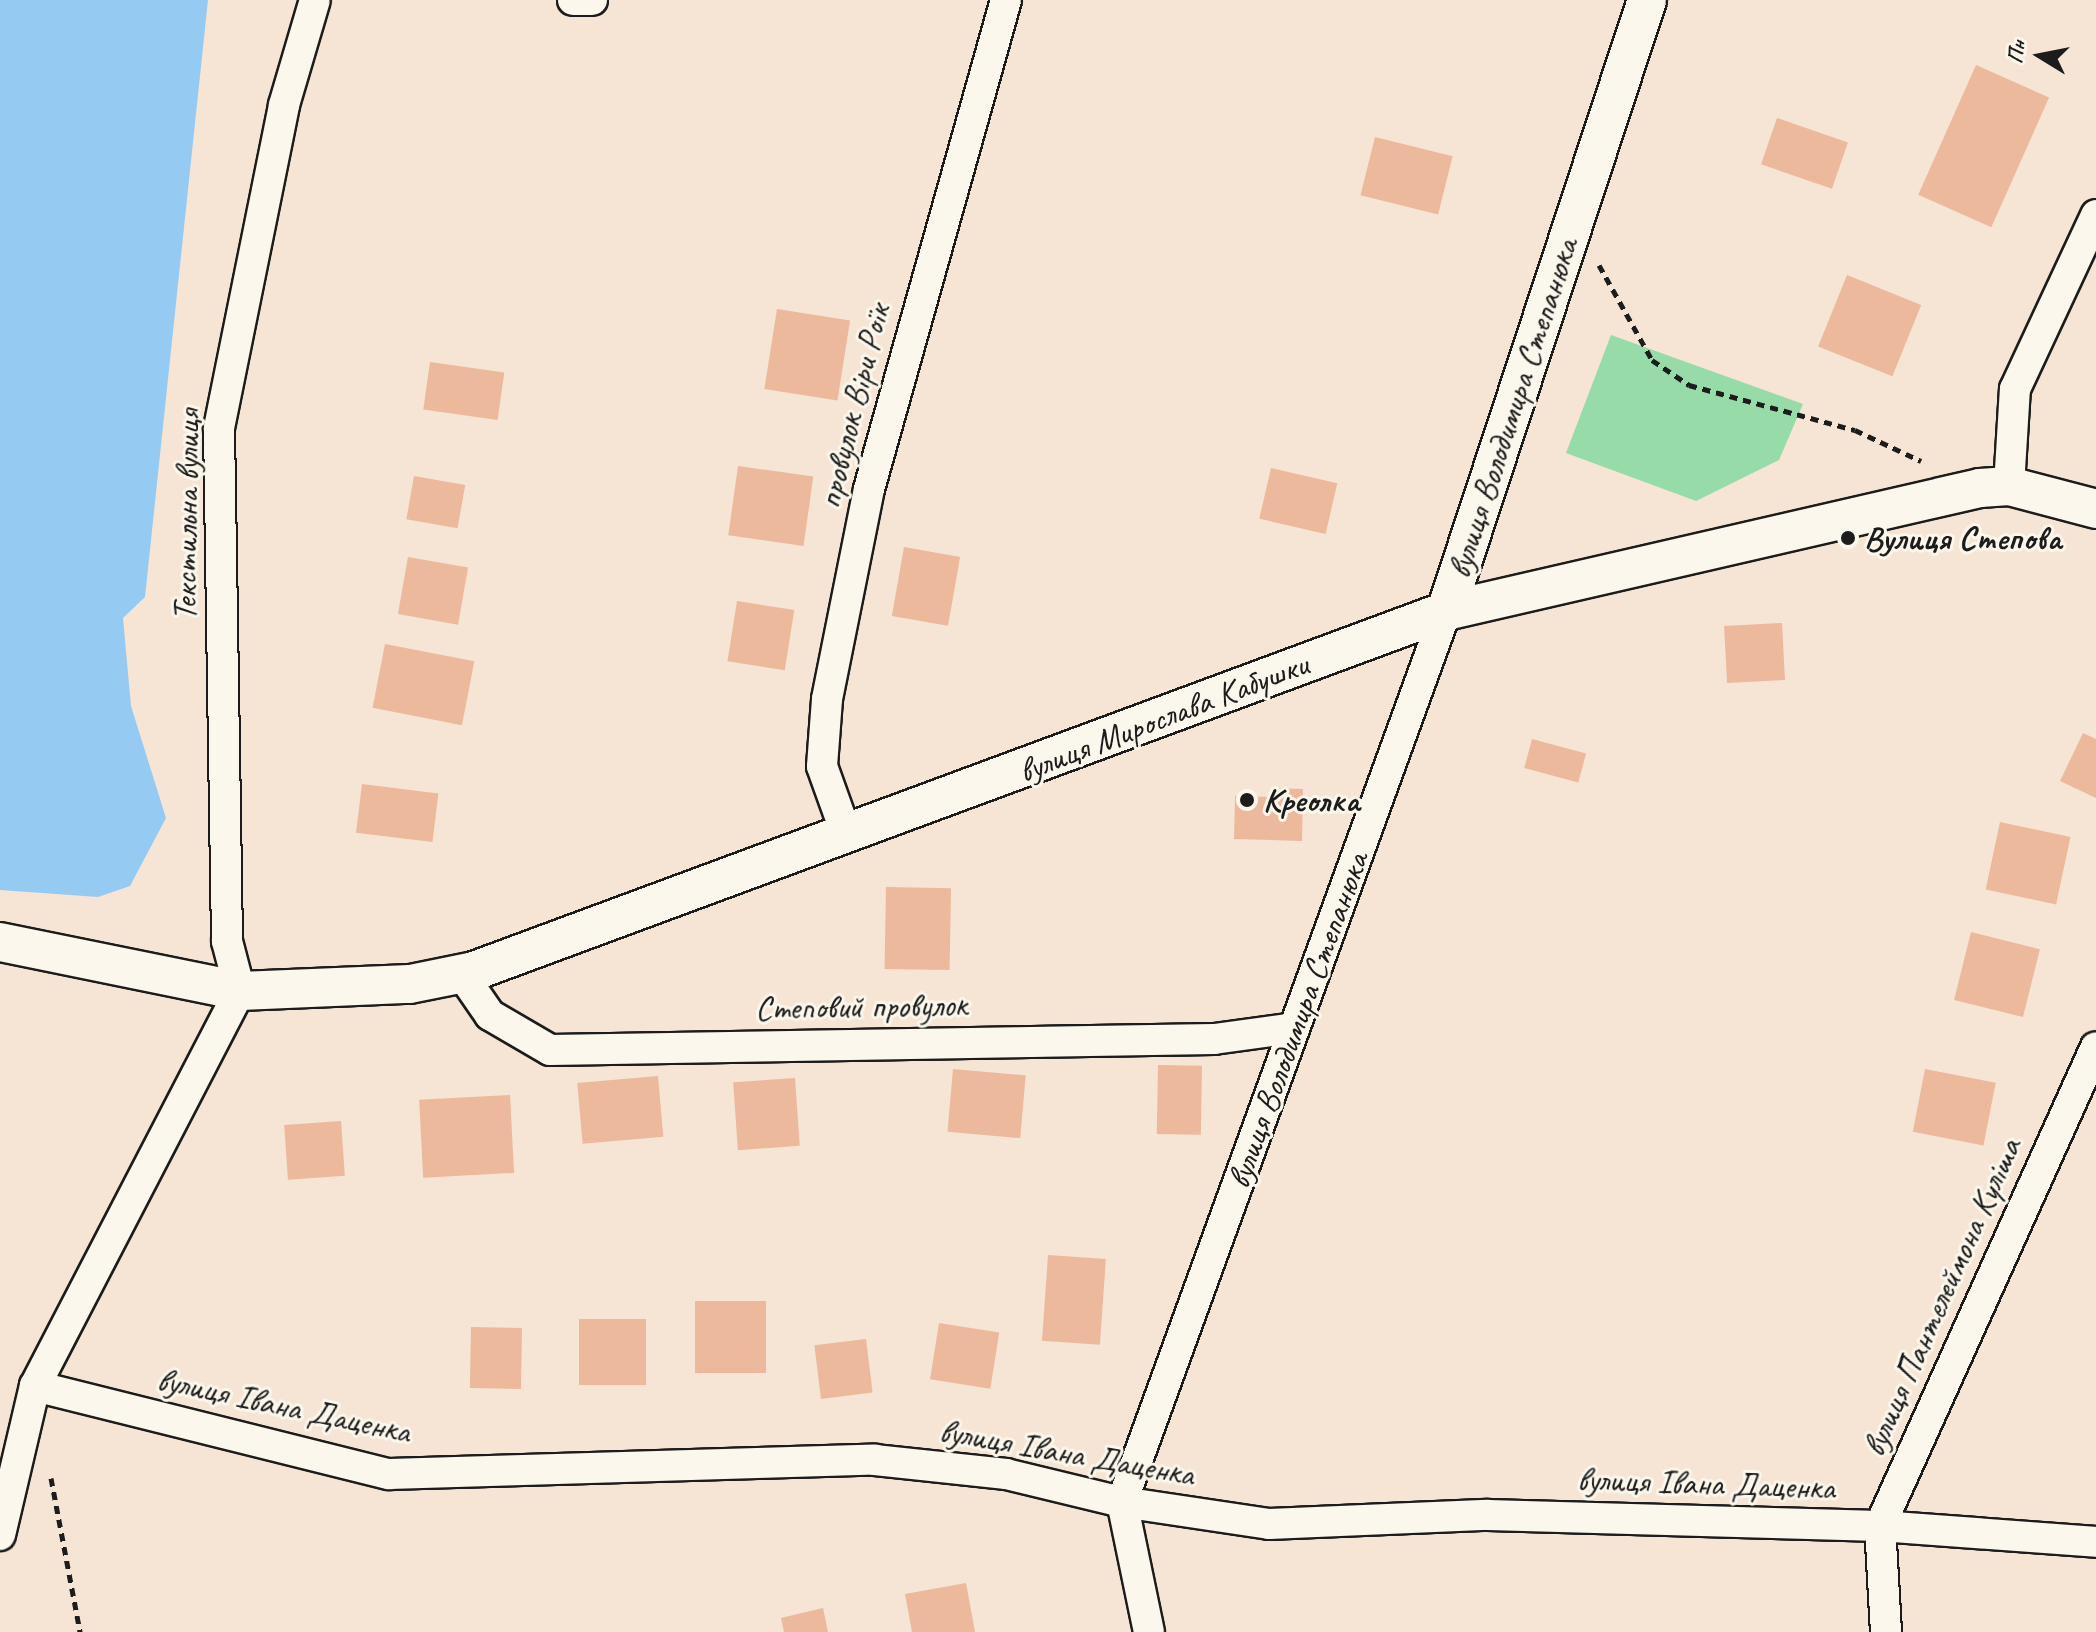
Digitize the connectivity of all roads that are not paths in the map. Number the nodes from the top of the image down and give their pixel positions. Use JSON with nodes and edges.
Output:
{"nodes":[{"id":1,"x":315,"y":0,"type":"edge"},
{"id":2,"x":573,"y":0,"type":"edge"},
{"id":3,"x":592,"y":0,"type":"edge"},
{"id":4,"x":1006,"y":0,"type":"edge"},
{"id":5,"x":1647,"y":0,"type":"edge"},
{"id":6,"x":2096,"y":215,"type":"edge"},
{"id":7,"x":1995,"y":487,"type":"junction"},
{"id":8,"x":2096,"y":509,"type":"edge"},
{"id":9,"x":1446,"y":611,"type":"junction"},
{"id":10,"x":847,"y":836,"type":"junction"},
{"id":11,"x":0,"y":942,"type":"edge"},
{"id":12,"x":461,"y":973,"type":"junction"},
{"id":13,"x":240,"y":991,"type":"junction"},
{"id":14,"x":1294,"y":1028,"type":"junction"},
{"id":15,"x":2096,"y":1047,"type":"edge"},
{"id":16,"x":35,"y":1386,"type":"junction"},
{"id":17,"x":1122,"y":1502,"type":"junction"},
{"id":18,"x":1880,"y":1526,"type":"junction"},
{"id":19,"x":0,"y":1535,"type":"edge"},
{"id":20,"x":2096,"y":1542,"type":"edge"},
{"id":21,"x":1149,"y":1632,"type":"edge"},
{"id":22,"x":1886,"y":1632,"type":"edge"}],
"edges":[{"from":1,"to":13,"type":"street","name":"Текстильна вулиця"},
{"from":2,"to":3,"type":"street"},
{"from":4,"to":10,"type":"street","name":"провулок Віри Роїк"},
{"from":5,"to":9,"type":"street","name":"вулиця Володимира Степанюка"},
{"from":6,"to":7,"type":"street"},
{"from":7,"to":8,"type":"street","name":"вулиця Мирослава Кабушки"},
{"from":7,"to":9,"type":"street","name":"вулиця Мирослава Кабушки"},
{"from":9,"to":10,"type":"street","name":"вулиця Мирослава Кабушки"},
{"from":9,"to":14,"type":"street","name":"вулиця Володимира Степанюка"},
{"from":10,"to":12,"type":"street","name":"вулиця Мирослава Кабушки"},
{"from":11,"to":13,"type":"street","name":"вулиця Мирослава Кабушки"},
{"from":12,"to":13,"type":"street","name":"вулиця Мирослава Кабушки"},
{"from":12,"to":14,"type":"street","name":"Степовий провулок"},
{"from":13,"to":16,"type":"street"},
{"from":14,"to":17,"type":"street","name":"вулиця Володимира Степанюка"},
{"from":15,"to":18,"type":"street","name":"вулиця Пантелеймона Куліша"},
{"from":16,"to":17,"type":"street","name":"вулиця Івана Даценка"},
{"from":16,"to":19,"type":"street"},
{"from":17,"to":18,"type":"street","name":"вулиця Івана Даценка"},
{"from":17,"to":21,"type":"street"},
{"from":18,"to":20,"type":"street","name":"вулиця Івана Даценка"},
{"from":18,"to":22,"type":"street","name":"вулиця Пантелеймона Куліша"}]}
